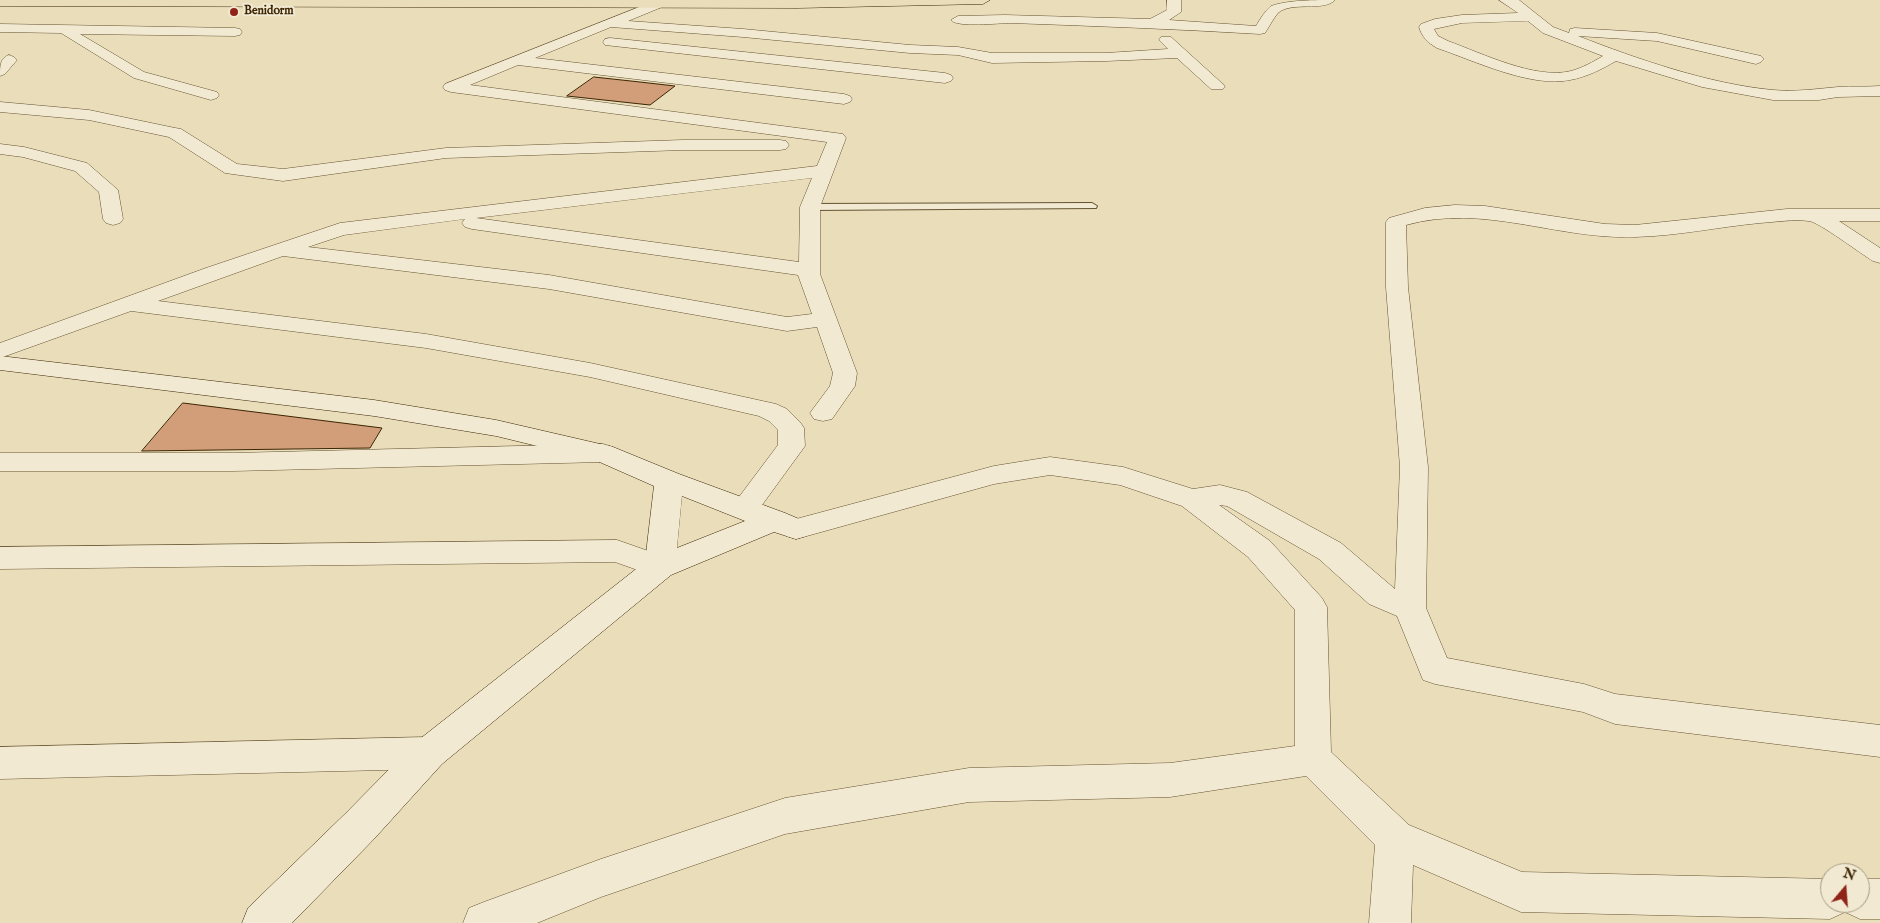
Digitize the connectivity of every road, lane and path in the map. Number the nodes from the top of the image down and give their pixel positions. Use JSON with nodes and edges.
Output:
{"nodes":[{"id":1,"x":702,"y":0,"type":"edge"},
{"id":2,"x":727,"y":0,"type":"edge"},
{"id":3,"x":816,"y":0,"type":"edge"},
{"id":4,"x":983,"y":0,"type":"edge"},
{"id":5,"x":1174,"y":0,"type":"edge"},
{"id":6,"x":1328,"y":0,"type":"edge"},
{"id":7,"x":1506,"y":0,"type":"edge"},
{"id":8,"x":0,"y":2,"type":"edge"},
{"id":9,"x":578,"y":2,"type":"edge"},
{"id":10,"x":657,"y":2,"type":"edge"},
{"id":11,"x":952,"y":2,"type":"junction"},
{"id":12,"x":1534,"y":17,"type":"junction"},
{"id":13,"x":958,"y":20,"type":"junction"},
{"id":14,"x":1152,"y":23,"type":"junction"},
{"id":15,"x":610,"y":24,"type":"junction"},
{"id":16,"x":0,"y":28,"type":"edge"},
{"id":17,"x":61,"y":29,"type":"junction"},
{"id":18,"x":1548,"y":30,"type":"junction"},
{"id":19,"x":235,"y":32,"type":"dead end"},
{"id":20,"x":571,"y":38,"type":"junction"},
{"id":21,"x":958,"y":51,"type":"junction"},
{"id":22,"x":1179,"y":53,"type":"junction"},
{"id":23,"x":1615,"y":56,"type":"junction"},
{"id":24,"x":1756,"y":59,"type":"dead end"},
{"id":25,"x":516,"y":60,"type":"junction"},
{"id":26,"x":945,"y":78,"type":"dead end"},
{"id":27,"x":1217,"y":86,"type":"dead end"},
{"id":28,"x":1880,"y":91,"type":"edge"},
{"id":29,"x":211,"y":94,"type":"dead end"},
{"id":30,"x":844,"y":99,"type":"dead end"},
{"id":31,"x":0,"y":107,"type":"edge"},
{"id":32,"x":834,"y":145,"type":"junction"},
{"id":33,"x":0,"y":149,"type":"edge"},
{"id":34,"x":825,"y":171,"type":"junction"},
{"id":35,"x":1092,"y":206,"type":"dead end"},
{"id":36,"x":810,"y":207,"type":"junction"},
{"id":37,"x":1880,"y":215,"type":"edge"},
{"id":38,"x":1818,"y":216,"type":"junction"},
{"id":39,"x":113,"y":219,"type":"dead end"},
{"id":40,"x":404,"y":220,"type":"junction"},
{"id":41,"x":282,"y":251,"type":"junction"},
{"id":42,"x":1880,"y":257,"type":"edge"},
{"id":43,"x":810,"y":270,"type":"junction"},
{"id":44,"x":130,"y":305,"type":"junction"},
{"id":45,"x":826,"y":319,"type":"junction"},
{"id":46,"x":0,"y":351,"type":"edge"},
{"id":47,"x":0,"y":364,"type":"edge"},
{"id":48,"x":824,"y":413,"type":"dead end"},
{"id":49,"x":604,"y":453,"type":"junction"},
{"id":50,"x":0,"y":462,"type":"edge"},
{"id":51,"x":669,"y":481,"type":"junction"},
{"id":52,"x":1192,"y":499,"type":"junction"},
{"id":53,"x":744,"y":509,"type":"junction"},
{"id":54,"x":785,"y":525,"type":"junction"},
{"id":55,"x":0,"y":558,"type":"edge"},
{"id":56,"x":660,"y":567,"type":"junction"},
{"id":57,"x":1410,"y":608,"type":"junction"},
{"id":58,"x":1880,"y":741,"type":"edge"},
{"id":59,"x":429,"y":753,"type":"junction"},
{"id":60,"x":1313,"y":759,"type":"junction"},
{"id":61,"x":0,"y":763,"type":"edge"},
{"id":62,"x":1395,"y":838,"type":"junction"},
{"id":63,"x":1820,"y":899,"type":"edge"},
{"id":64,"x":263,"y":923,"type":"edge"},
{"id":65,"x":484,"y":923,"type":"edge"},
{"id":66,"x":1390,"y":923,"type":"edge"}],
"edges":[{"from":1,"to":2,"type":"main road"},
{"from":2,"to":3,"type":"main road"},
{"from":4,"to":11,"type":"main road"},
{"from":5,"to":14,"type":"street"},
{"from":6,"to":14,"type":"street"},
{"from":7,"to":12,"type":"street"},
{"from":8,"to":9,"type":"main road"},
{"from":9,"to":10,"type":"main road"},
{"from":10,"to":11,"type":"main road"},
{"from":10,"to":15,"type":"street"},
{"from":11,"to":13,"type":"street"},
{"from":12,"to":18,"type":"street"},
{"from":12,"to":23,"type":"street"},
{"from":13,"to":14,"type":"street"},
{"from":13,"to":21,"type":"street"},
{"from":14,"to":22,"type":"street"},
{"from":15,"to":20,"type":"street"},
{"from":15,"to":21,"type":"street"},
{"from":16,"to":17,"type":"street"},
{"from":17,"to":19,"type":"street"},
{"from":17,"to":29,"type":"street"},
{"from":18,"to":23,"type":"street"},
{"from":18,"to":24,"type":"street"},
{"from":20,"to":25,"type":"street"},
{"from":20,"to":26,"type":"street"},
{"from":21,"to":22,"type":"street"},
{"from":22,"to":27,"type":"street"},
{"from":23,"to":28,"type":"street"},
{"from":25,"to":30,"type":"street"},
{"from":25,"to":32,"type":"street"},
{"from":31,"to":32,"type":"street"},
{"from":32,"to":34,"type":"street"},
{"from":33,"to":39,"type":"street"},
{"from":34,"to":36,"type":"street"},
{"from":34,"to":40,"type":"street"},
{"from":35,"to":36,"type":"lane"},
{"from":36,"to":43,"type":"street"},
{"from":37,"to":38,"type":"street"},
{"from":38,"to":42,"type":"street"},
{"from":38,"to":57,"type":"street"},
{"from":40,"to":41,"type":"street"},
{"from":40,"to":43,"type":"street"},
{"from":41,"to":44,"type":"street"},
{"from":41,"to":45,"type":"street"},
{"from":43,"to":45,"type":"street"},
{"from":44,"to":46,"type":"street"},
{"from":44,"to":53,"type":"street"},
{"from":45,"to":48,"type":"street"},
{"from":47,"to":49,"type":"street"},
{"from":49,"to":50,"type":"street"},
{"from":49,"to":51,"type":"street"},
{"from":51,"to":53,"type":"street"},
{"from":51,"to":56,"type":"street"},
{"from":52,"to":54,"type":"street"},
{"from":52,"to":57,"type":"street"},
{"from":52,"to":60,"type":"street"},
{"from":53,"to":54,"type":"street"},
{"from":54,"to":56,"type":"street"},
{"from":55,"to":56,"type":"street"},
{"from":56,"to":59,"type":"street"},
{"from":57,"to":58,"type":"street"},
{"from":59,"to":61,"type":"street"},
{"from":59,"to":64,"type":"street"},
{"from":60,"to":62,"type":"street"},
{"from":60,"to":65,"type":"street"},
{"from":62,"to":63,"type":"street"},
{"from":62,"to":66,"type":"street"}]}
